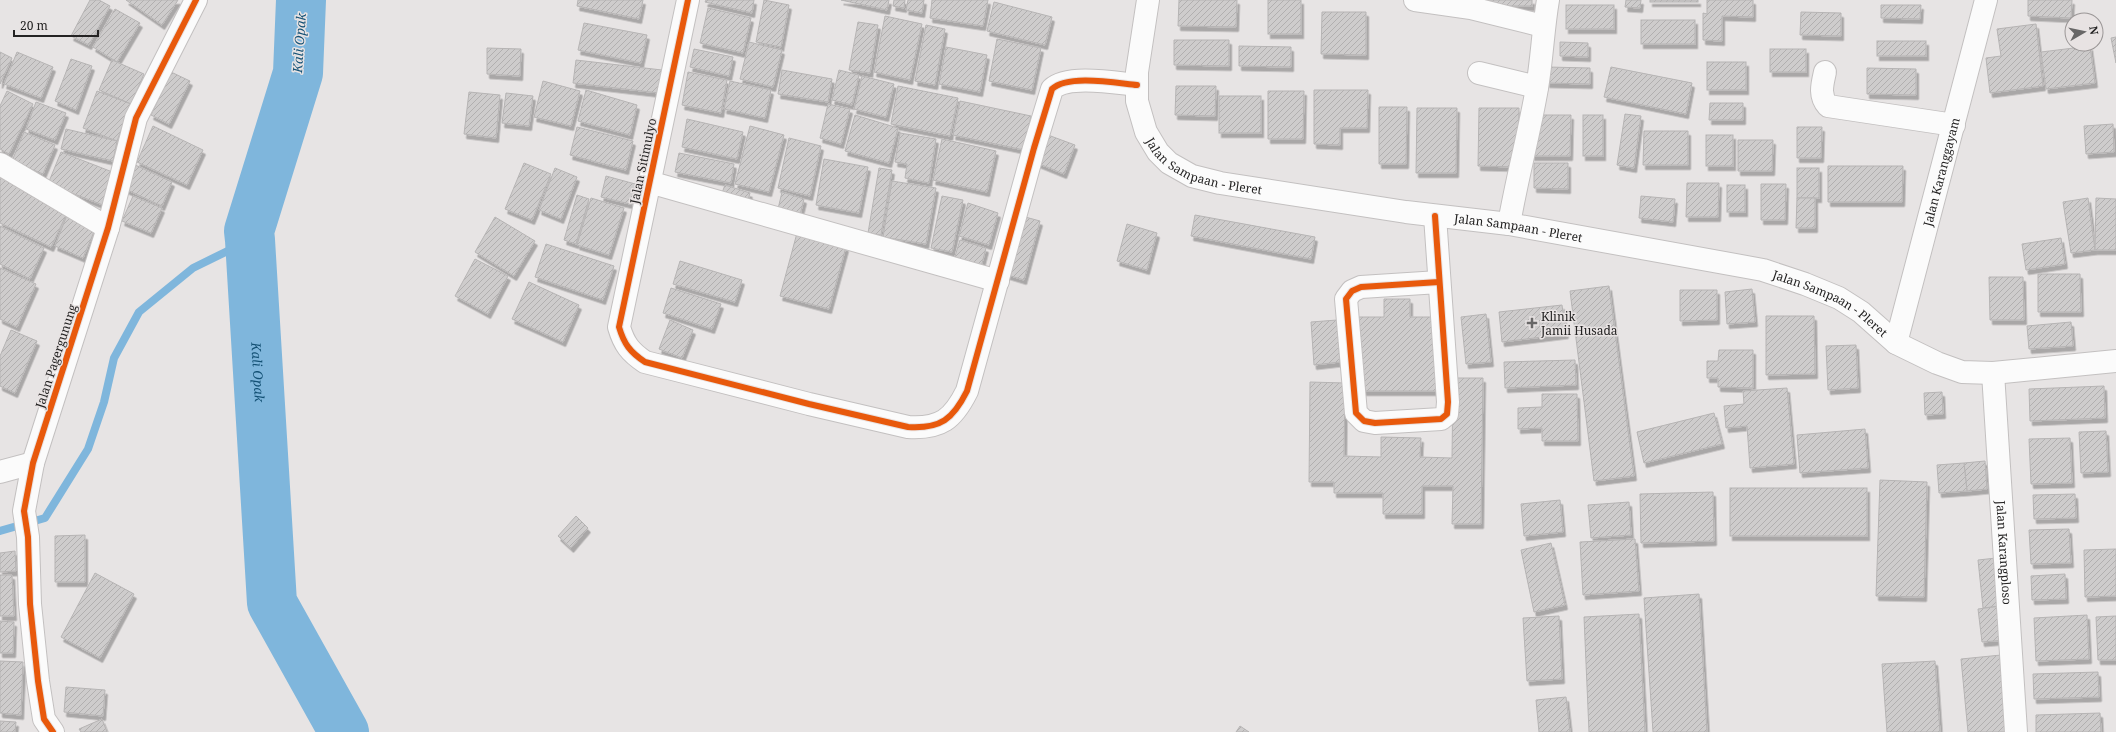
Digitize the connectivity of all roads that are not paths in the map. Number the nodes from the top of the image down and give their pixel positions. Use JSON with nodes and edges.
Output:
{"nodes":[{"id":1,"x":196,"y":0,"type":"edge"},
{"id":2,"x":688,"y":0,"type":"edge"},
{"id":3,"x":1148,"y":0,"type":"edge"},
{"id":4,"x":1415,"y":0,"type":"edge"},
{"id":5,"x":1548,"y":0,"type":"edge"},
{"id":6,"x":1986,"y":0,"type":"edge"},
{"id":7,"x":1543,"y":26,"type":"junction"},
{"id":8,"x":1825,"y":72,"type":"dead end"},
{"id":9,"x":1479,"y":73,"type":"dead end"},
{"id":10,"x":1137,"y":85,"type":"junction"},
{"id":11,"x":1537,"y":87,"type":"junction"},
{"id":12,"x":1954,"y":125,"type":"junction"},
{"id":13,"x":0,"y":164,"type":"edge"},
{"id":14,"x":649,"y":182,"type":"junction"},
{"id":15,"x":1435,"y":216,"type":"junction"},
{"id":16,"x":1509,"y":224,"type":"junction"},
{"id":17,"x":108,"y":228,"type":"junction"},
{"id":18,"x":998,"y":281,"type":"junction"},
{"id":19,"x":1440,"y":282,"type":"junction"},
{"id":20,"x":1896,"y":343,"type":"junction"},
{"id":21,"x":2116,"y":362,"type":"edge"},
{"id":22,"x":1993,"y":373,"type":"junction"},
{"id":23,"x":33,"y":463,"type":"junction"},
{"id":24,"x":0,"y":472,"type":"edge"},
{"id":25,"x":46,"y":728,"type":"edge"},
{"id":26,"x":2016,"y":732,"type":"edge"}],
"edges":[{"from":1,"to":17,"type":"street","name":"Jalan Pagergunung"},
{"from":2,"to":14,"type":"street","name":"Jalan Sitimulyo"},
{"from":3,"to":10,"type":"street","name":"Jalan Sampaan - Pleret"},
{"from":4,"to":7,"type":"street"},
{"from":5,"to":7,"type":"street"},
{"from":6,"to":12,"type":"street","name":"Jalan Karanggayam"},
{"from":7,"to":11,"type":"street"},
{"from":8,"to":12,"type":"street"},
{"from":9,"to":11,"type":"street"},
{"from":10,"to":15,"type":"street","name":"Jalan Sampaan - Pleret"},
{"from":10,"to":18,"type":"street"},
{"from":11,"to":16,"type":"street"},
{"from":12,"to":20,"type":"street","name":"Jalan Karanggayam"},
{"from":13,"to":17,"type":"street"},
{"from":14,"to":18,"type":"street"},
{"from":14,"to":18,"type":"street","name":"Jalan Sitimulyo"},
{"from":15,"to":16,"type":"street","name":"Jalan Sampaan - Pleret"},
{"from":15,"to":19,"type":"street"},
{"from":16,"to":20,"type":"street","name":"Jalan Sampaan - Pleret"},
{"from":17,"to":23,"type":"street","name":"Jalan Pagergunung"},
{"from":19,"to":19,"type":"street"},
{"from":20,"to":22,"type":"street","name":"Jalan Sampaan - Pleret"},
{"from":21,"to":22,"type":"street","name":"Jalan Sampaan - Pleret"},
{"from":22,"to":26,"type":"street","name":"Jalan Karangploso"},
{"from":23,"to":24,"type":"street"},
{"from":23,"to":25,"type":"street","name":"Jalan Pagergunung"}]}
